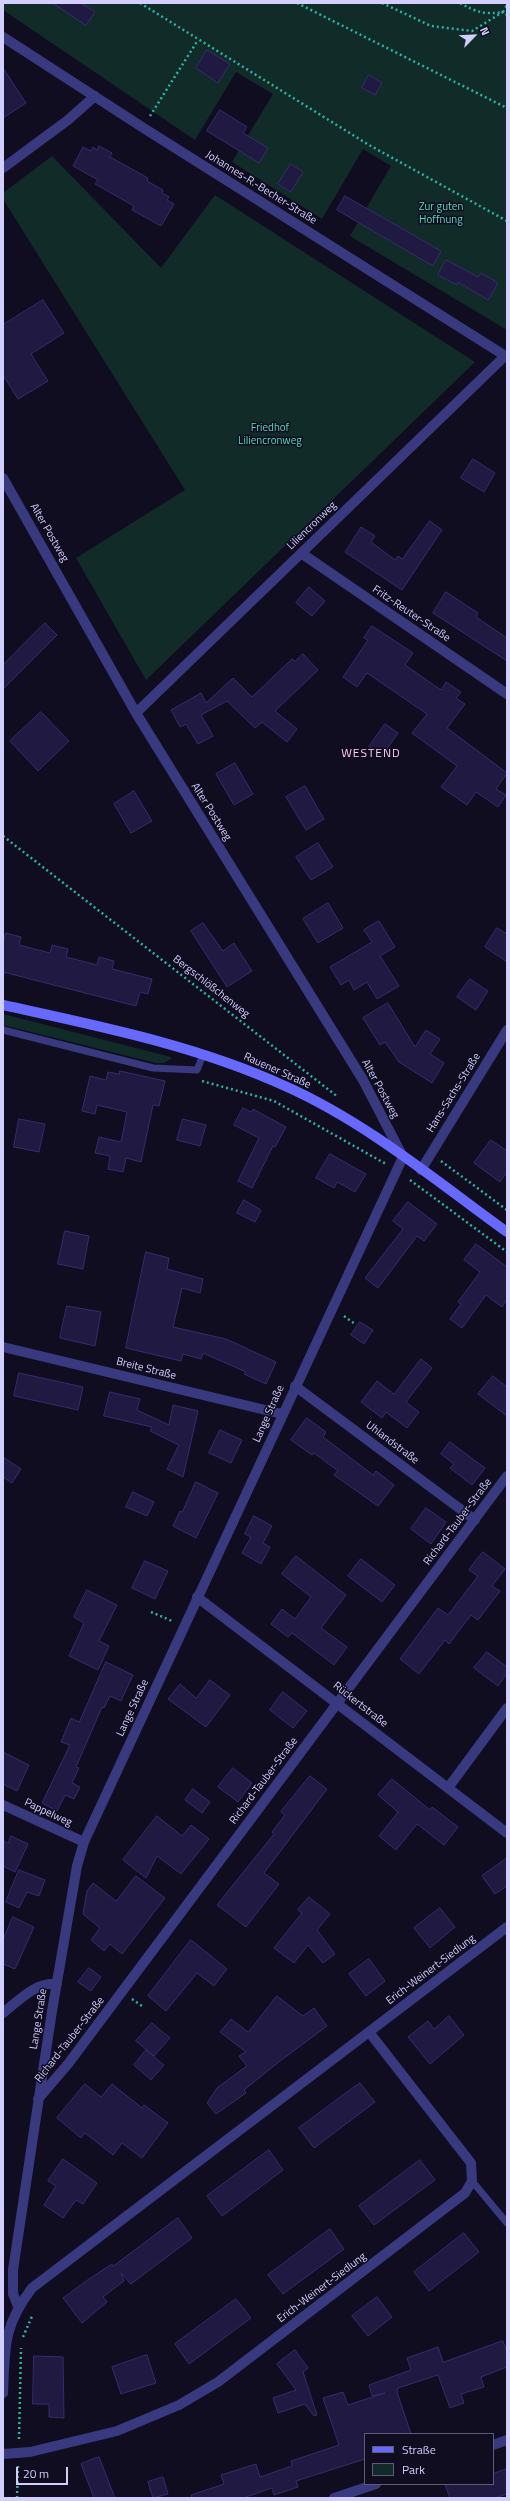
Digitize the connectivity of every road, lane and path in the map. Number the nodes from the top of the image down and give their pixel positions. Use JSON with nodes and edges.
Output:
{"nodes":[{"id":1,"x":140,"y":3,"type":"edge"},
{"id":2,"x":296,"y":3,"type":"edge"},
{"id":3,"x":382,"y":3,"type":"edge"},
{"id":4,"x":460,"y":3,"type":"edge"},
{"id":5,"x":507,"y":5,"type":"edge"},
{"id":6,"x":503,"y":12,"type":"junction"},
{"id":7,"x":507,"y":15,"type":"edge"},
{"id":8,"x":3,"y":37,"type":"edge"},
{"id":9,"x":198,"y":40,"type":"junction"},
{"id":10,"x":95,"y":96,"type":"junction"},
{"id":11,"x":507,"y":108,"type":"edge"},
{"id":12,"x":142,"y":128,"type":"junction"},
{"id":13,"x":3,"y":168,"type":"edge"},
{"id":14,"x":507,"y":221,"type":"edge"},
{"id":15,"x":506,"y":356,"type":"edge"},
{"id":16,"x":3,"y":478,"type":"edge"},
{"id":17,"x":301,"y":553,"type":"junction"},
{"id":18,"x":507,"y":694,"type":"edge"},
{"id":19,"x":136,"y":713,"type":"junction"},
{"id":20,"x":3,"y":836,"type":"edge"},
{"id":21,"x":3,"y":1005,"type":"edge"},
{"id":22,"x":3,"y":1030,"type":"edge"},
{"id":23,"x":507,"y":1030,"type":"edge"},
{"id":24,"x":203,"y":1055,"type":"junction"},
{"id":25,"x":195,"y":1079,"type":"dead end"},
{"id":26,"x":341,"y":1099,"type":"dead end"},
{"id":27,"x":431,"y":1154,"type":"junction"},
{"id":28,"x":403,"y":1157,"type":"junction"},
{"id":29,"x":421,"y":1170,"type":"junction"},
{"id":30,"x":396,"y":1171,"type":"junction"},
{"id":31,"x":507,"y":1210,"type":"edge"},
{"id":32,"x":507,"y":1232,"type":"edge"},
{"id":33,"x":507,"y":1252,"type":"edge"},
{"id":34,"x":3,"y":1347,"type":"edge"},
{"id":35,"x":295,"y":1386,"type":"junction"},
{"id":36,"x":282,"y":1414,"type":"junction"},
{"id":37,"x":507,"y":1476,"type":"edge"},
{"id":38,"x":475,"y":1520,"type":"junction"},
{"id":39,"x":197,"y":1597,"type":"junction"},
{"id":40,"x":151,"y":1612,"type":"dead end"},
{"id":41,"x":184,"y":1626,"type":"junction"},
{"id":42,"x":338,"y":1702,"type":"junction"},
{"id":43,"x":507,"y":1708,"type":"edge"},
{"id":44,"x":448,"y":1788,"type":"junction"},
{"id":45,"x":3,"y":1805,"type":"edge"},
{"id":46,"x":507,"y":1833,"type":"edge"},
{"id":47,"x":84,"y":1842,"type":"junction"},
{"id":48,"x":507,"y":1927,"type":"edge"},
{"id":49,"x":57,"y":1984,"type":"junction"},
{"id":50,"x":3,"y":2013,"type":"edge"},
{"id":51,"x":369,"y":2032,"type":"junction"},
{"id":52,"x":38,"y":2099,"type":"junction"},
{"id":53,"x":472,"y":2180,"type":"junction"},
{"id":54,"x":507,"y":2223,"type":"edge"},
{"id":55,"x":18,"y":2306,"type":"junction"},
{"id":56,"x":35,"y":2307,"type":"dead end"},
{"id":57,"x":6,"y":2325,"type":"edge"},
{"id":58,"x":3,"y":2393,"type":"edge"},
{"id":59,"x":507,"y":2440,"type":"edge"},
{"id":60,"x":494,"y":2445,"type":"edge"},
{"id":61,"x":3,"y":2454,"type":"edge"},
{"id":62,"x":19,"y":2454,"type":"junction"},
{"id":63,"x":373,"y":2485,"type":"edge"},
{"id":64,"x":17,"y":2498,"type":"edge"},
{"id":65,"x":334,"y":2498,"type":"edge"}],
"edges":[{"from":1,"to":9,"type":"path"},
{"from":2,"to":11,"type":"path"},
{"from":3,"to":6,"type":"path"},
{"from":4,"to":6,"type":"path"},
{"from":5,"to":6,"type":"path"},
{"from":6,"to":7,"type":"path"},
{"from":8,"to":10,"type":"street","name":"Johannes-R.-Becher-Straße"},
{"from":9,"to":12,"type":"path"},
{"from":9,"to":14,"type":"path"},
{"from":10,"to":12,"type":"street","name":"Johannes-R.-Becher-Straße"},
{"from":10,"to":13,"type":"street"},
{"from":12,"to":15,"type":"street","name":"Johannes-R.-Becher-Straße"},
{"from":15,"to":17,"type":"street","name":"Liliencronweg"},
{"from":16,"to":19,"type":"street","name":"Alter Postweg"},
{"from":17,"to":18,"type":"street","name":"Fritz-Reuter-Straße"},
{"from":17,"to":19,"type":"street","name":"Liliencronweg"},
{"from":19,"to":28,"type":"street","name":"Alter Postweg"},
{"from":20,"to":26,"type":"path","name":"Bergschlößchenweg"},
{"from":21,"to":24,"type":"main road","name":"Rauener Straße"},
{"from":22,"to":24,"type":"lane"},
{"from":23,"to":27,"type":"street","name":"Hans-Sachs-Straße"},
{"from":24,"to":28,"type":"main road","name":"Rauener Straße"},
{"from":25,"to":30,"type":"path"},
{"from":27,"to":29,"type":"street","name":"Hans-Sachs-Straße"},
{"from":27,"to":31,"type":"path"},
{"from":28,"to":29,"type":"main road","name":"Rauener Straße"},
{"from":28,"to":30,"type":"street","name":"Lange Straße"},
{"from":29,"to":32,"type":"main road","name":"Rauener Straße"},
{"from":30,"to":33,"type":"path"},
{"from":30,"to":35,"type":"street","name":"Lange Straße"},
{"from":34,"to":36,"type":"street","name":"Breite Straße"},
{"from":35,"to":36,"type":"street","name":"Lange Straße"},
{"from":35,"to":38,"type":"street","name":"Uhlandstraße"},
{"from":36,"to":39,"type":"street","name":"Lange Straße"},
{"from":37,"to":38,"type":"street","name":"Richard-Tauber-Straße"},
{"from":38,"to":42,"type":"street","name":"Richard-Tauber-Straße"},
{"from":39,"to":41,"type":"street","name":"Lange Straße"},
{"from":39,"to":42,"type":"street","name":"Rückertstraße"},
{"from":40,"to":41,"type":"path"},
{"from":41,"to":47,"type":"street","name":"Lange Straße"},
{"from":42,"to":44,"type":"street","name":"Rückertstraße"},
{"from":42,"to":52,"type":"street","name":"Richard-Tauber-Straße"},
{"from":43,"to":44,"type":"street"},
{"from":44,"to":46,"type":"street","name":"Rückertstraße"},
{"from":45,"to":47,"type":"street","name":"Pappelweg"},
{"from":47,"to":49,"type":"street","name":"Lange Straße"},
{"from":48,"to":51,"type":"street","name":"Erich-Weinert-Siedlung"},
{"from":49,"to":50,"type":"street"},
{"from":49,"to":52,"type":"street","name":"Lange Straße"},
{"from":51,"to":53,"type":"street"},
{"from":51,"to":55,"type":"street","name":"Erich-Weinert-Siedlung"},
{"from":52,"to":55,"type":"street","name":"Lange Straße"},
{"from":53,"to":54,"type":"lane"},
{"from":53,"to":62,"type":"street","name":"Erich-Weinert-Siedlung"},
{"from":55,"to":57,"type":"street","name":"Erich-Weinert-Siedlung"},
{"from":56,"to":62,"type":"path"},
{"from":57,"to":58,"type":"street"},
{"from":59,"to":60,"type":"street"},
{"from":61,"to":62,"type":"street","name":"Erich-Weinert-Siedlung"},
{"from":62,"to":64,"type":"path"},
{"from":63,"to":65,"type":"street"}]}
